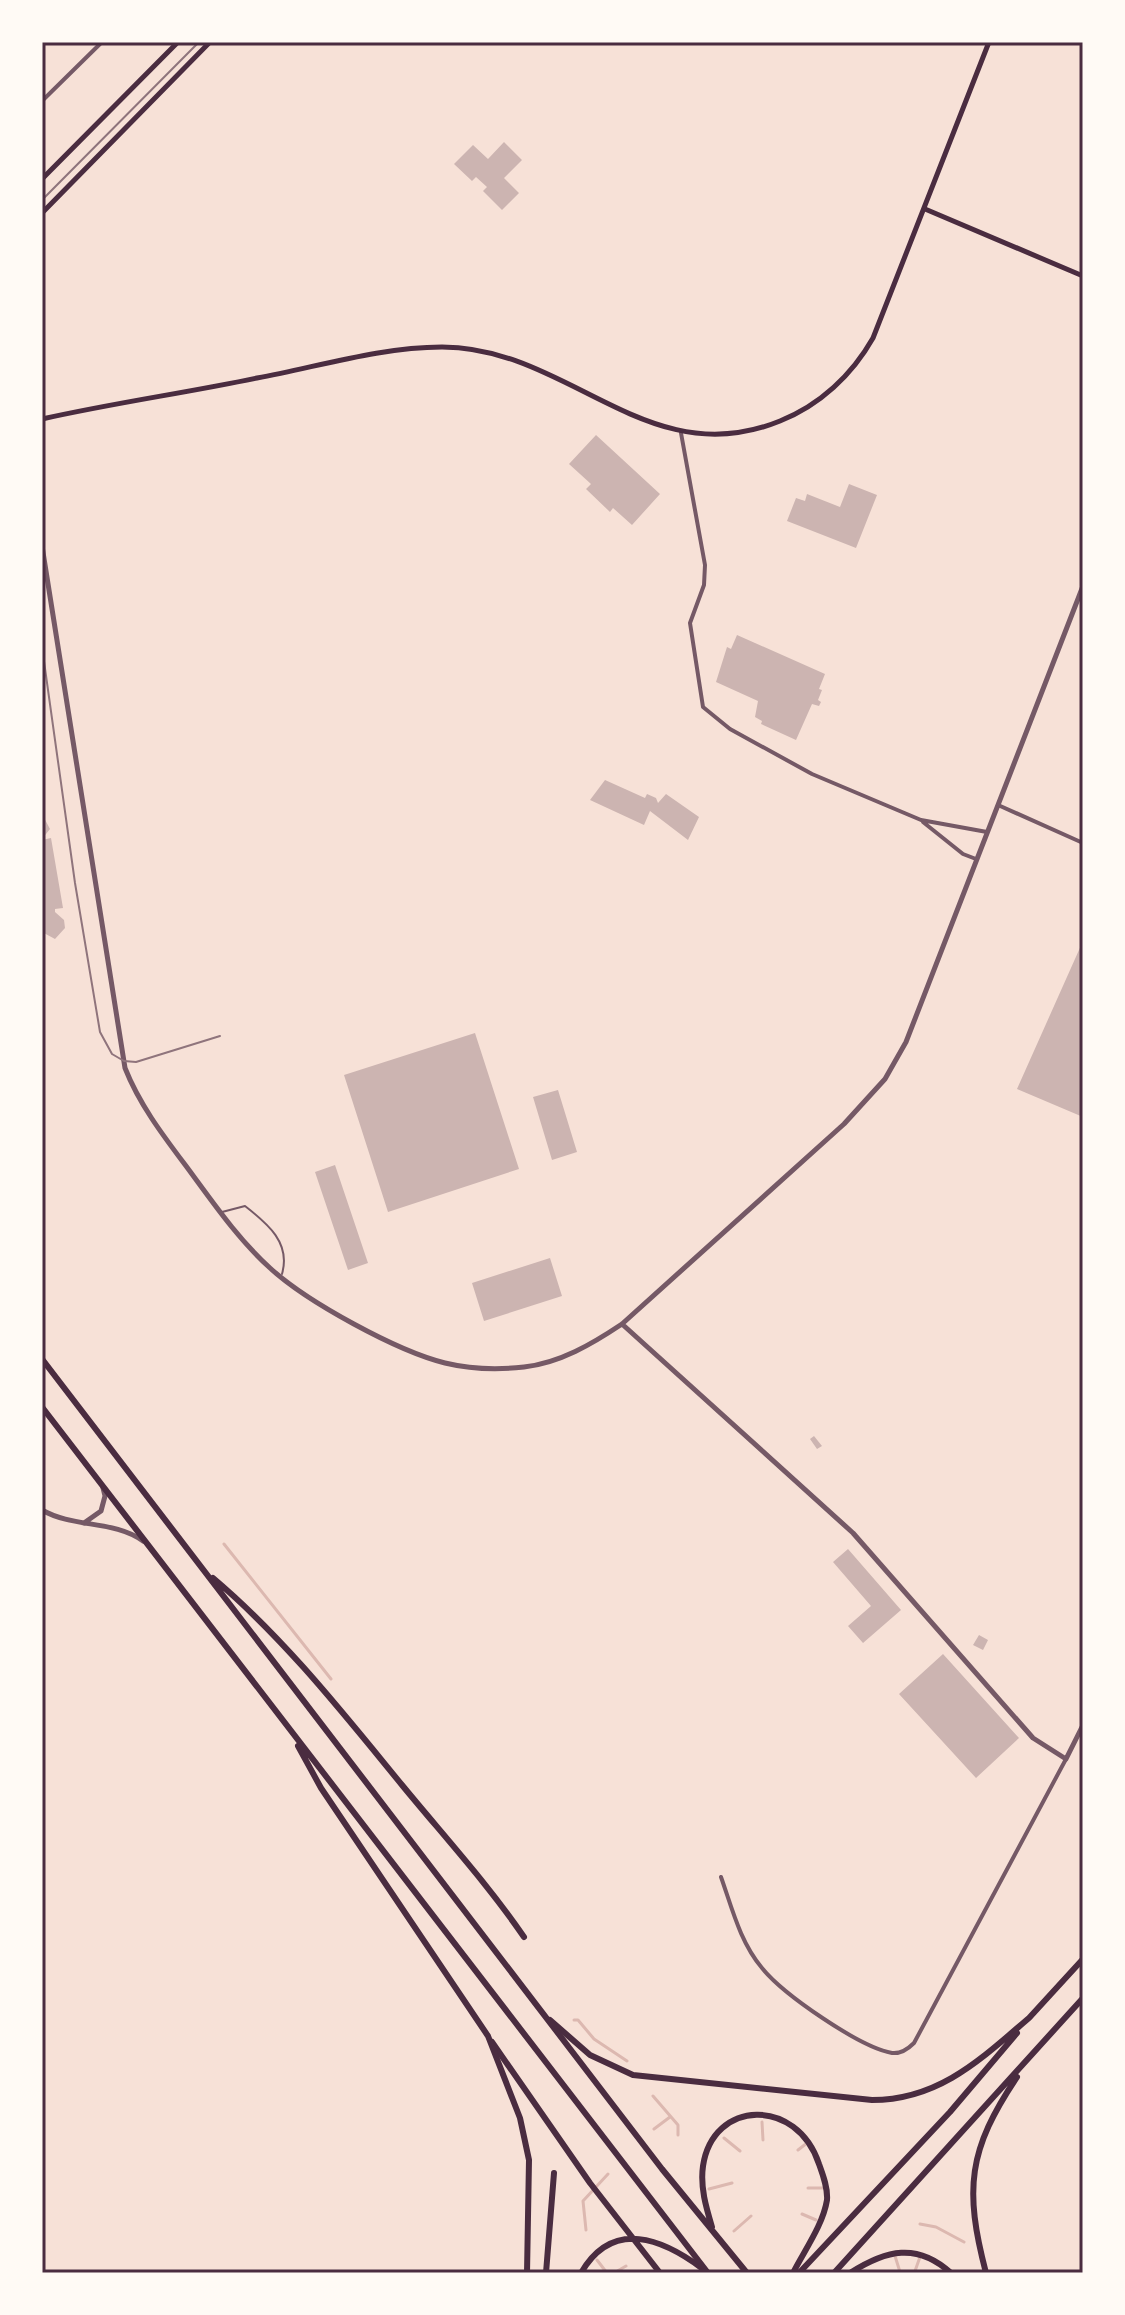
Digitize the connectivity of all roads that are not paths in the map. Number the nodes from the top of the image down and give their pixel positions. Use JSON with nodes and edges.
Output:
{"nodes":[{"id":1,"x":102,"y":42,"type":"edge"},
{"id":2,"x":178,"y":42,"type":"edge"},
{"id":3,"x":210,"y":42,"type":"edge"},
{"id":4,"x":989,"y":42,"type":"edge"},
{"id":5,"x":42,"y":101,"type":"edge"},
{"id":6,"x":42,"y":179,"type":"edge"},
{"id":7,"x":925,"y":209,"type":"junction"},
{"id":8,"x":42,"y":213,"type":"edge"},
{"id":9,"x":1083,"y":276,"type":"edge"},
{"id":10,"x":42,"y":417,"type":"edge"},
{"id":11,"x":681,"y":433,"type":"junction"},
{"id":12,"x":42,"y":546,"type":"edge"},
{"id":13,"x":1083,"y":586,"type":"edge"},
{"id":14,"x":998,"y":805,"type":"junction"},
{"id":15,"x":921,"y":820,"type":"junction"},
{"id":16,"x":987,"y":832,"type":"junction"},
{"id":17,"x":1083,"y":843,"type":"edge"},
{"id":18,"x":976,"y":859,"type":"junction"},
{"id":19,"x":221,"y":1212,"type":"junction"},
{"id":20,"x":281,"y":1278,"type":"junction"},
{"id":21,"x":622,"y":1324,"type":"junction"},
{"id":22,"x":42,"y":1359,"type":"edge"},
{"id":23,"x":42,"y":1407,"type":"edge"},
{"id":24,"x":100,"y":1483,"type":"junction"},
{"id":25,"x":43,"y":1511,"type":"edge"},
{"id":26,"x":82,"y":1523,"type":"junction"},
{"id":27,"x":148,"y":1544,"type":"junction"},
{"id":28,"x":204,"y":1570,"type":"junction"},
{"id":29,"x":1083,"y":1725,"type":"edge"},
{"id":30,"x":289,"y":1729,"type":"junction"},
{"id":31,"x":1066,"y":1759,"type":"junction"},
{"id":32,"x":721,"y":1877,"type":"dead end"},
{"id":33,"x":524,"y":1937,"type":"dead end"},
{"id":34,"x":1083,"y":1959,"type":"edge"},
{"id":35,"x":1083,"y":1998,"type":"edge"},
{"id":36,"x":548,"y":2018,"type":"junction"},
{"id":37,"x":1029,"y":2018,"type":"junction"},
{"id":38,"x":488,"y":2036,"type":"junction"},
{"id":39,"x":1029,"y":2059,"type":"junction"},
{"id":40,"x":554,"y":2173,"type":"dead end"},
{"id":41,"x":713,"y":2231,"type":"junction"},
{"id":42,"x":707,"y":2272,"type":"edge"},
{"id":43,"x":527,"y":2273,"type":"edge"},
{"id":44,"x":546,"y":2273,"type":"edge"},
{"id":45,"x":581,"y":2273,"type":"edge"},
{"id":46,"x":660,"y":2273,"type":"edge"},
{"id":47,"x":747,"y":2273,"type":"edge"},
{"id":48,"x":796,"y":2273,"type":"edge"},
{"id":49,"x":834,"y":2273,"type":"edge"},
{"id":50,"x":850,"y":2273,"type":"edge"},
{"id":51,"x":951,"y":2273,"type":"edge"},
{"id":52,"x":986,"y":2273,"type":"edge"}],
"edges":[{"from":1,"to":5,"type":"street"},
{"from":2,"to":6,"type":"main road"},
{"from":3,"to":8,"type":"main road"},
{"from":4,"to":7,"type":"main road"},
{"from":7,"to":9,"type":"main road"},
{"from":7,"to":11,"type":"main road"},
{"from":10,"to":11,"type":"main road"},
{"from":11,"to":15,"type":"street"},
{"from":12,"to":19,"type":"street"},
{"from":13,"to":14,"type":"street"},
{"from":14,"to":16,"type":"street"},
{"from":14,"to":17,"type":"street"},
{"from":15,"to":16,"type":"street"},
{"from":15,"to":18,"type":"street"},
{"from":16,"to":18,"type":"street"},
{"from":18,"to":21,"type":"street"},
{"from":19,"to":20,"type":"street"},
{"from":19,"to":20,"type":"lane"},
{"from":20,"to":21,"type":"street"},
{"from":21,"to":31,"type":"street"},
{"from":22,"to":28,"type":"main road"},
{"from":23,"to":24,"type":"main road"},
{"from":24,"to":26,"type":"street"},
{"from":24,"to":27,"type":"main road"},
{"from":25,"to":26,"type":"street"},
{"from":26,"to":27,"type":"street"},
{"from":27,"to":30,"type":"main road"},
{"from":28,"to":33,"type":"main road"},
{"from":28,"to":36,"type":"main road"},
{"from":29,"to":31,"type":"street"},
{"from":30,"to":38,"type":"main road"},
{"from":30,"to":42,"type":"main road"},
{"from":31,"to":32,"type":"street"},
{"from":34,"to":37,"type":"main road"},
{"from":35,"to":39,"type":"main road"},
{"from":36,"to":37,"type":"main road"},
{"from":36,"to":41,"type":"main road"},
{"from":37,"to":48,"type":"main road"},
{"from":38,"to":43,"type":"main road"},
{"from":38,"to":46,"type":"main road"},
{"from":39,"to":49,"type":"main road"},
{"from":39,"to":52,"type":"main road"},
{"from":40,"to":44,"type":"main road"},
{"from":41,"to":47,"type":"main road"},
{"from":41,"to":48,"type":"main road"},
{"from":42,"to":45,"type":"main road"},
{"from":50,"to":51,"type":"main road"}]}
